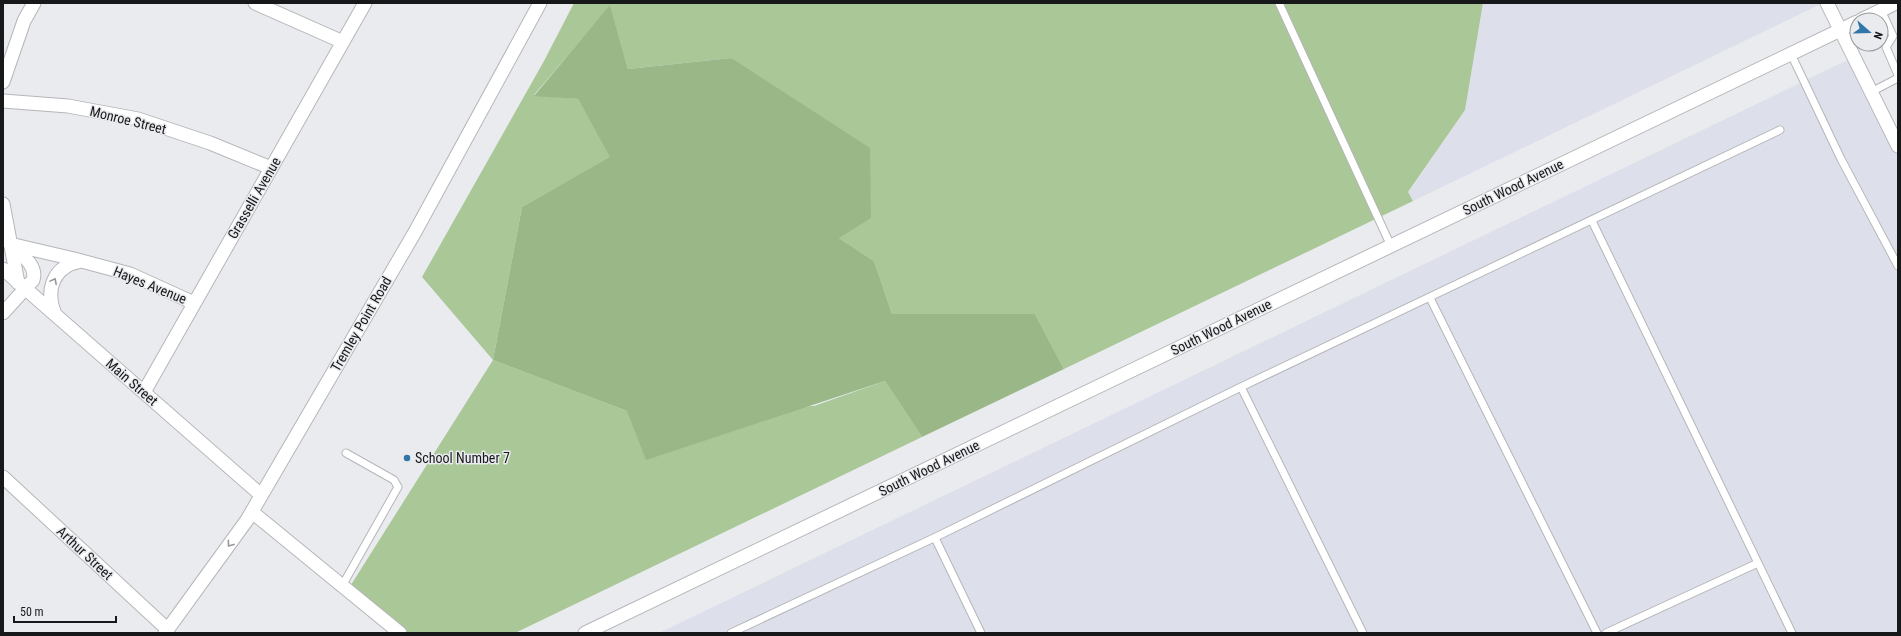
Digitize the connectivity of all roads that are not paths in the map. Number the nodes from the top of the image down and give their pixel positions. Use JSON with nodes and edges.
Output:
{"nodes":[{"id":1,"x":34,"y":3,"type":"edge"},
{"id":2,"x":255,"y":3,"type":"edge"},
{"id":3,"x":365,"y":3,"type":"edge"},
{"id":4,"x":540,"y":3,"type":"edge"},
{"id":5,"x":1278,"y":3,"type":"edge"},
{"id":6,"x":1827,"y":3,"type":"edge"},
{"id":7,"x":1896,"y":3,"type":"edge"},
{"id":8,"x":1881,"y":10,"type":"junction"},
{"id":9,"x":1877,"y":12,"type":"edge"},
{"id":10,"x":1849,"y":26,"type":"edge"},
{"id":11,"x":1840,"y":30,"type":"junction"},
{"id":12,"x":343,"y":42,"type":"junction"},
{"id":13,"x":1791,"y":54,"type":"junction"},
{"id":14,"x":1898,"y":75,"type":"edge"},
{"id":15,"x":1898,"y":78,"type":"edge"},
{"id":16,"x":3,"y":82,"type":"edge"},
{"id":17,"x":1871,"y":92,"type":"junction"},
{"id":18,"x":3,"y":101,"type":"edge"},
{"id":19,"x":1780,"y":130,"type":"dead end"},
{"id":20,"x":1898,"y":146,"type":"edge"},
{"id":21,"x":271,"y":168,"type":"junction"},
{"id":22,"x":3,"y":204,"type":"edge"},
{"id":23,"x":1592,"y":221,"type":"junction"},
{"id":24,"x":10,"y":244,"type":"junction"},
{"id":25,"x":1391,"y":246,"type":"junction"},
{"id":26,"x":83,"y":261,"type":"junction"},
{"id":27,"x":1898,"y":266,"type":"edge"},
{"id":28,"x":3,"y":269,"type":"edge"},
{"id":29,"x":22,"y":286,"type":"junction"},
{"id":30,"x":1430,"y":298,"type":"junction"},
{"id":31,"x":194,"y":303,"type":"junction"},
{"id":32,"x":3,"y":313,"type":"edge"},
{"id":33,"x":56,"y":316,"type":"junction"},
{"id":34,"x":1242,"y":387,"type":"junction"},
{"id":35,"x":144,"y":392,"type":"junction"},
{"id":36,"x":346,"y":453,"type":"dead end"},
{"id":37,"x":3,"y":477,"type":"edge"},
{"id":38,"x":261,"y":495,"type":"junction"},
{"id":39,"x":252,"y":512,"type":"junction"},
{"id":40,"x":935,"y":538,"type":"junction"},
{"id":41,"x":1758,"y":563,"type":"junction"},
{"id":42,"x":342,"y":586,"type":"junction"},
{"id":43,"x":166,"y":631,"type":"edge"},
{"id":44,"x":400,"y":633,"type":"edge"},
{"id":45,"x":586,"y":633,"type":"edge"},
{"id":46,"x":731,"y":633,"type":"edge"},
{"id":47,"x":981,"y":633,"type":"edge"},
{"id":48,"x":1363,"y":633,"type":"edge"},
{"id":49,"x":1597,"y":633,"type":"edge"},
{"id":50,"x":1606,"y":633,"type":"edge"},
{"id":51,"x":1792,"y":633,"type":"edge"}],
"edges":[{"from":1,"to":16,"type":"street"},
{"from":2,"to":12,"type":"street"},
{"from":3,"to":12,"type":"street","name":"Grasselli Avenue"},
{"from":4,"to":38,"type":"street","name":"Tremley Point Road"},
{"from":5,"to":25,"type":"lane"},
{"from":6,"to":11,"type":"street"},
{"from":7,"to":8,"type":"street"},
{"from":8,"to":9,"type":"street"},
{"from":8,"to":14,"type":"lane"},
{"from":10,"to":11,"type":"street","name":"South Wood Avenue"},
{"from":11,"to":13,"type":"street","name":"South Wood Avenue"},
{"from":11,"to":17,"type":"street"},
{"from":12,"to":21,"type":"street","name":"Grasselli Avenue"},
{"from":13,"to":25,"type":"street","name":"South Wood Avenue"},
{"from":13,"to":27,"type":"lane"},
{"from":15,"to":17,"type":"lane"},
{"from":17,"to":20,"type":"street"},
{"from":18,"to":21,"type":"street","name":"Monroe Street"},
{"from":19,"to":23,"type":"lane"},
{"from":21,"to":31,"type":"street","name":"Grasselli Avenue"},
{"from":22,"to":24,"type":"street"},
{"from":23,"to":30,"type":"lane"},
{"from":23,"to":41,"type":"lane"},
{"from":24,"to":26,"type":"street","name":"Hayes Avenue"},
{"from":24,"to":29,"type":"street"},
{"from":24,"to":29,"type":"street"},
{"from":25,"to":45,"type":"street","name":"South Wood Avenue"},
{"from":26,"to":31,"type":"street","name":"Hayes Avenue"},
{"from":33,"to":26,"type":"street","one_way":true},
{"from":28,"to":29,"type":"street","name":"Main Street"},
{"from":29,"to":32,"type":"street"},
{"from":29,"to":33,"type":"street","name":"Main Street"},
{"from":30,"to":34,"type":"lane"},
{"from":30,"to":49,"type":"lane"},
{"from":31,"to":35,"type":"street","name":"Grasselli Avenue"},
{"from":33,"to":35,"type":"street","name":"Main Street"},
{"from":34,"to":40,"type":"lane"},
{"from":34,"to":48,"type":"lane"},
{"from":35,"to":38,"type":"street","name":"Main Street"},
{"from":36,"to":42,"type":"lane"},
{"from":37,"to":43,"type":"street","name":"Arthur Street"},
{"from":38,"to":39,"type":"street","name":"Tremley Point Road"},
{"from":39,"to":42,"type":"street"},
{"from":39,"to":43,"type":"street","name":"Tremley Point Road","one_way":true},
{"from":40,"to":46,"type":"lane"},
{"from":40,"to":47,"type":"lane"},
{"from":41,"to":50,"type":"lane"},
{"from":41,"to":51,"type":"lane"},
{"from":42,"to":44,"type":"street"}]}
